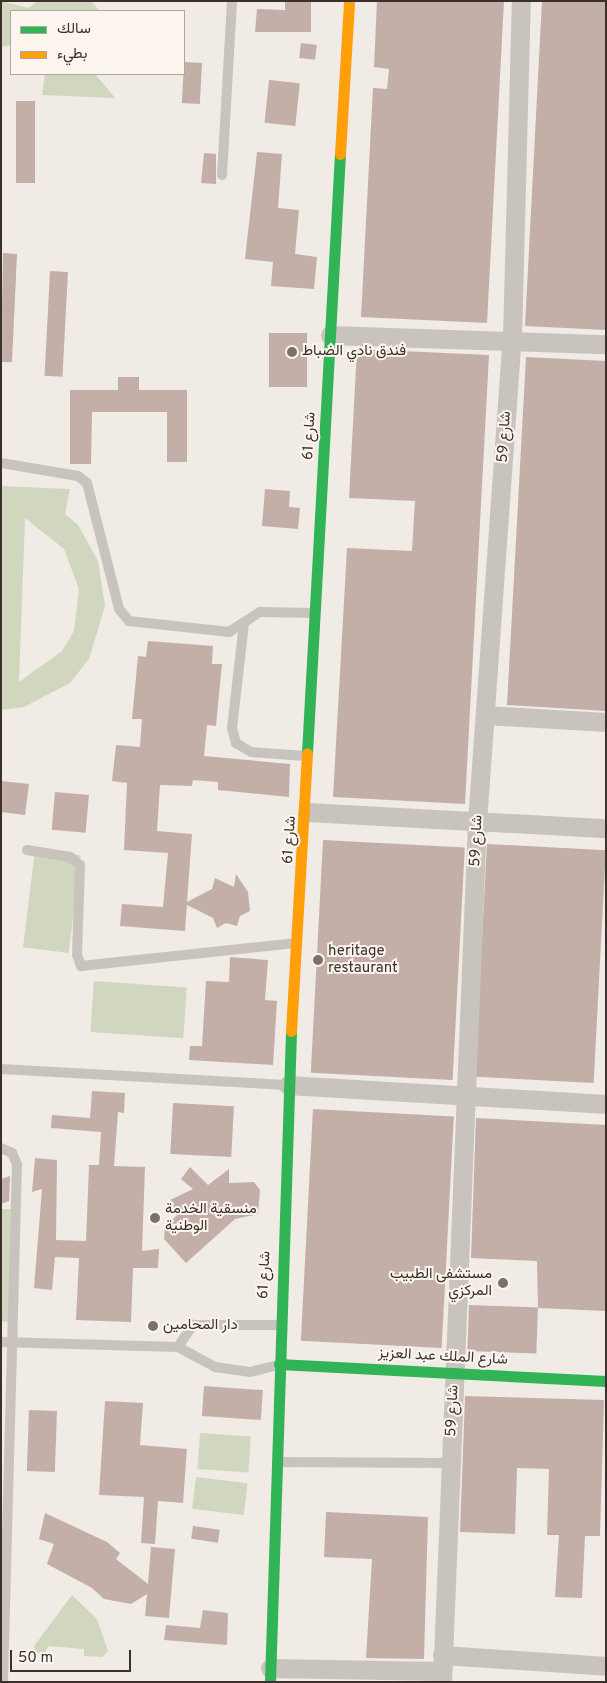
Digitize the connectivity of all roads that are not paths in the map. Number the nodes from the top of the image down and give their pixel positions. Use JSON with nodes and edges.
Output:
{"nodes":[{"id":1,"x":232,"y":1,"type":"edge"},
{"id":2,"x":349,"y":1,"type":"edge"},
{"id":3,"x":521,"y":1,"type":"edge"},
{"id":4,"x":222,"y":174,"type":"dead end"},
{"id":5,"x":330,"y":334,"type":"junction"},
{"id":6,"x":512,"y":338,"type":"junction"},
{"id":7,"x":606,"y":344,"type":"edge"},
{"id":8,"x":1,"y":463,"type":"edge"},
{"id":9,"x":316,"y":613,"type":"junction"},
{"id":10,"x":244,"y":623,"type":"junction"},
{"id":11,"x":485,"y":715,"type":"junction"},
{"id":12,"x":606,"y":722,"type":"edge"},
{"id":13,"x":309,"y":757,"type":"junction"},
{"id":14,"x":306,"y":812,"type":"junction"},
{"id":15,"x":477,"y":822,"type":"junction"},
{"id":16,"x":606,"y":828,"type":"edge"},
{"id":17,"x":27,"y":850,"type":"dead end"},
{"id":18,"x":298,"y":943,"type":"junction"},
{"id":19,"x":1,"y":1068,"type":"edge"},
{"id":20,"x":288,"y":1085,"type":"junction"},
{"id":21,"x":466,"y":1096,"type":"junction"},
{"id":22,"x":606,"y":1104,"type":"edge"},
{"id":23,"x":1,"y":1148,"type":"edge"},
{"id":24,"x":278,"y":1325,"type":"junction"},
{"id":25,"x":6,"y":1342,"type":"edge"},
{"id":26,"x":178,"y":1347,"type":"junction"},
{"id":27,"x":279,"y":1364,"type":"junction"},
{"id":28,"x":455,"y":1372,"type":"junction"},
{"id":29,"x":606,"y":1380,"type":"edge"},
{"id":30,"x":276,"y":1462,"type":"junction"},
{"id":31,"x":451,"y":1463,"type":"junction"},
{"id":32,"x":5,"y":1511,"type":"edge"},
{"id":33,"x":606,"y":1666,"type":"edge"},
{"id":34,"x":442,"y":1669,"type":"edge"},
{"id":35,"x":270,"y":1675,"type":"edge"},
{"id":36,"x":3,"y":1682,"type":"edge"}],
"edges":[{"from":1,"to":4,"type":"lane"},
{"from":2,"to":5,"type":"street","name":"شارع 61"},
{"from":3,"to":6,"type":"street","name":"شارع 59"},
{"from":5,"to":6,"type":"street"},
{"from":5,"to":9,"type":"street","name":"شارع 61"},
{"from":6,"to":7,"type":"street"},
{"from":6,"to":11,"type":"street","name":"شارع 59"},
{"from":8,"to":10,"type":"lane"},
{"from":9,"to":10,"type":"lane"},
{"from":9,"to":13,"type":"street","name":"شارع 61"},
{"from":10,"to":13,"type":"lane"},
{"from":11,"to":12,"type":"street"},
{"from":11,"to":15,"type":"street","name":"شارع 59"},
{"from":13,"to":14,"type":"street","name":"شارع 61"},
{"from":14,"to":15,"type":"street"},
{"from":14,"to":18,"type":"street","name":"شارع 61"},
{"from":15,"to":16,"type":"street"},
{"from":15,"to":21,"type":"street","name":"شارع 59"},
{"from":17,"to":18,"type":"lane"},
{"from":18,"to":20,"type":"street","name":"شارع 61"},
{"from":19,"to":20,"type":"lane"},
{"from":20,"to":21,"type":"street"},
{"from":20,"to":24,"type":"street","name":"شارع 61"},
{"from":21,"to":22,"type":"street"},
{"from":21,"to":28,"type":"street","name":"شارع 59"},
{"from":23,"to":25,"type":"lane"},
{"from":24,"to":26,"type":"lane"},
{"from":24,"to":27,"type":"street","name":"شارع 61"},
{"from":25,"to":26,"type":"lane"},
{"from":25,"to":32,"type":"lane"},
{"from":26,"to":27,"type":"lane"},
{"from":27,"to":28,"type":"street","name":"شارع الملك عبد العزيز"},
{"from":27,"to":30,"type":"street","name":"شارع 61"},
{"from":28,"to":29,"type":"street","name":"شارع الملك عبد العزيز"},
{"from":28,"to":31,"type":"street","name":"شارع 59"},
{"from":30,"to":31,"type":"lane"},
{"from":30,"to":35,"type":"street","name":"شارع 61"},
{"from":31,"to":34,"type":"street","name":"شارع 59"},
{"from":32,"to":36,"type":"lane"},
{"from":33,"to":34,"type":"street"},
{"from":34,"to":35,"type":"street"}]}
